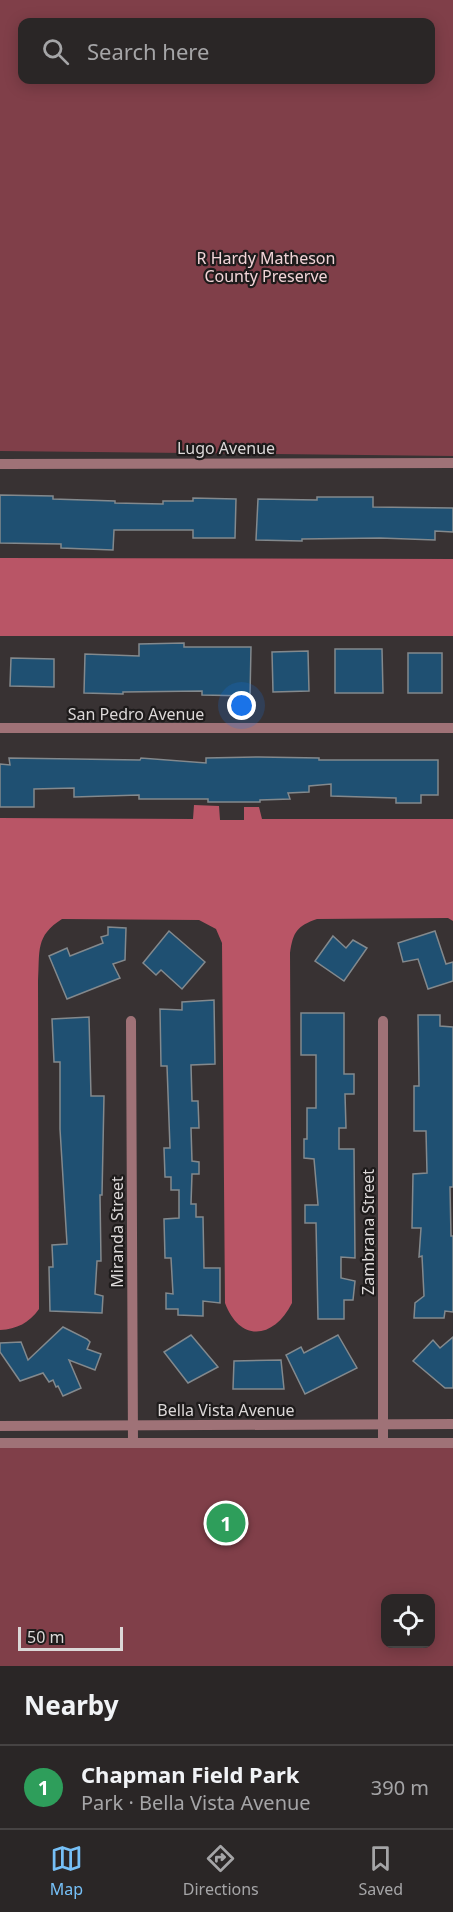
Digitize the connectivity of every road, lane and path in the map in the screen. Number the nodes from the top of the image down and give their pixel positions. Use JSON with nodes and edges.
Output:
{"nodes":[{"id":1,"x":453,"y":463,"type":"edge"},
{"id":2,"x":0,"y":464,"type":"edge"},
{"id":3,"x":0,"y":728,"type":"edge"},
{"id":4,"x":453,"y":728,"type":"edge"},
{"id":5,"x":131,"y":1021,"type":"dead end"},
{"id":6,"x":383,"y":1021,"type":"dead end"},
{"id":7,"x":383,"y":1424,"type":"junction"},
{"id":8,"x":453,"y":1424,"type":"edge"},
{"id":9,"x":133,"y":1425,"type":"junction"},
{"id":10,"x":0,"y":1426,"type":"edge"},
{"id":11,"x":0,"y":1443,"type":"edge"},
{"id":12,"x":133,"y":1443,"type":"junction"},
{"id":13,"x":383,"y":1443,"type":"junction"},
{"id":14,"x":453,"y":1443,"type":"edge"}],
"edges":[{"from":1,"to":2,"type":"street","name":"Lugo Avenue"},
{"from":3,"to":4,"type":"street","name":"San Pedro Avenue"},
{"from":5,"to":9,"type":"street","name":"Miranda Street"},
{"from":6,"to":7,"type":"street","name":"Zambrana Street"},
{"from":7,"to":8,"type":"street","name":"Bella Vista Avenue"},
{"from":7,"to":9,"type":"street","name":"Bella Vista Avenue"},
{"from":7,"to":13,"type":"street","name":"Zambrana Street"},
{"from":9,"to":10,"type":"street","name":"Bella Vista Avenue"},
{"from":9,"to":12,"type":"street","name":"Miranda Street"},
{"from":11,"to":12,"type":"street","name":"Bella Vista Avenue"},
{"from":12,"to":13,"type":"street","name":"Bella Vista Avenue"},
{"from":13,"to":14,"type":"street","name":"Bella Vista Avenue"}]}
